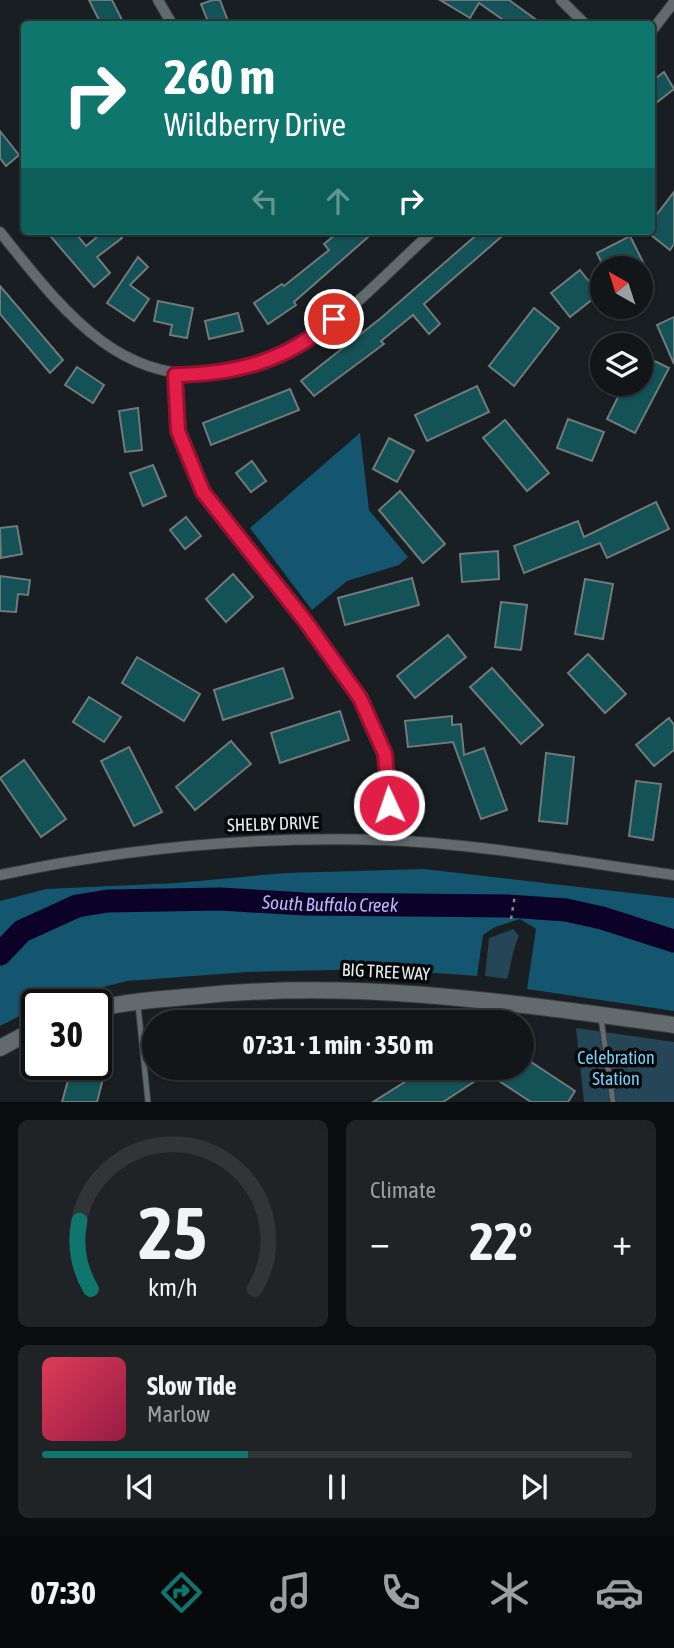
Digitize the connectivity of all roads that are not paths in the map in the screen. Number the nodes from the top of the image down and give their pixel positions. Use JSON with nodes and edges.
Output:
{"nodes":[{"id":1,"x":158,"y":0,"type":"edge"},
{"id":2,"x":561,"y":0,"type":"edge"},
{"id":3,"x":674,"y":2,"type":"edge"},
{"id":4,"x":170,"y":21,"type":"edge"},
{"id":5,"x":582,"y":21,"type":"edge"},
{"id":6,"x":655,"y":27,"type":"edge"},
{"id":7,"x":0,"y":232,"type":"edge"},
{"id":8,"x":429,"y":235,"type":"edge"},
{"id":9,"x":175,"y":375,"type":"junction"},
{"id":10,"x":386,"y":840,"type":"junction"},
{"id":11,"x":0,"y":875,"type":"edge"},
{"id":12,"x":674,"y":875,"type":"edge"},
{"id":13,"x":138,"y":1002,"type":"junction"},
{"id":14,"x":112,"y":1006,"type":"edge"},
{"id":15,"x":601,"y":1015,"type":"junction"},
{"id":16,"x":674,"y":1025,"type":"edge"},
{"id":17,"x":21,"y":1037,"type":"edge"},
{"id":18,"x":0,"y":1048,"type":"edge"},
{"id":19,"x":148,"y":1102,"type":"edge"},
{"id":20,"x":613,"y":1102,"type":"edge"}],
"edges":[{"from":1,"to":4,"type":"street"},
{"from":2,"to":5,"type":"street"},
{"from":3,"to":6,"type":"street"},
{"from":7,"to":9,"type":"street"},
{"from":8,"to":9,"type":"street"},
{"from":9,"to":10,"type":"street"},
{"from":10,"to":11,"type":"street","name":"SHELBY DRIVE"},
{"from":10,"to":12,"type":"street","name":"SHELBY DRIVE"},
{"from":13,"to":14,"type":"main road","name":"BIG TREE WAY"},
{"from":13,"to":15,"type":"main road","name":"BIG TREE WAY"},
{"from":13,"to":19,"type":"lane"},
{"from":15,"to":16,"type":"main road","name":"BIG TREE WAY"},
{"from":15,"to":20,"type":"lane"},
{"from":17,"to":18,"type":"main road"}]}
